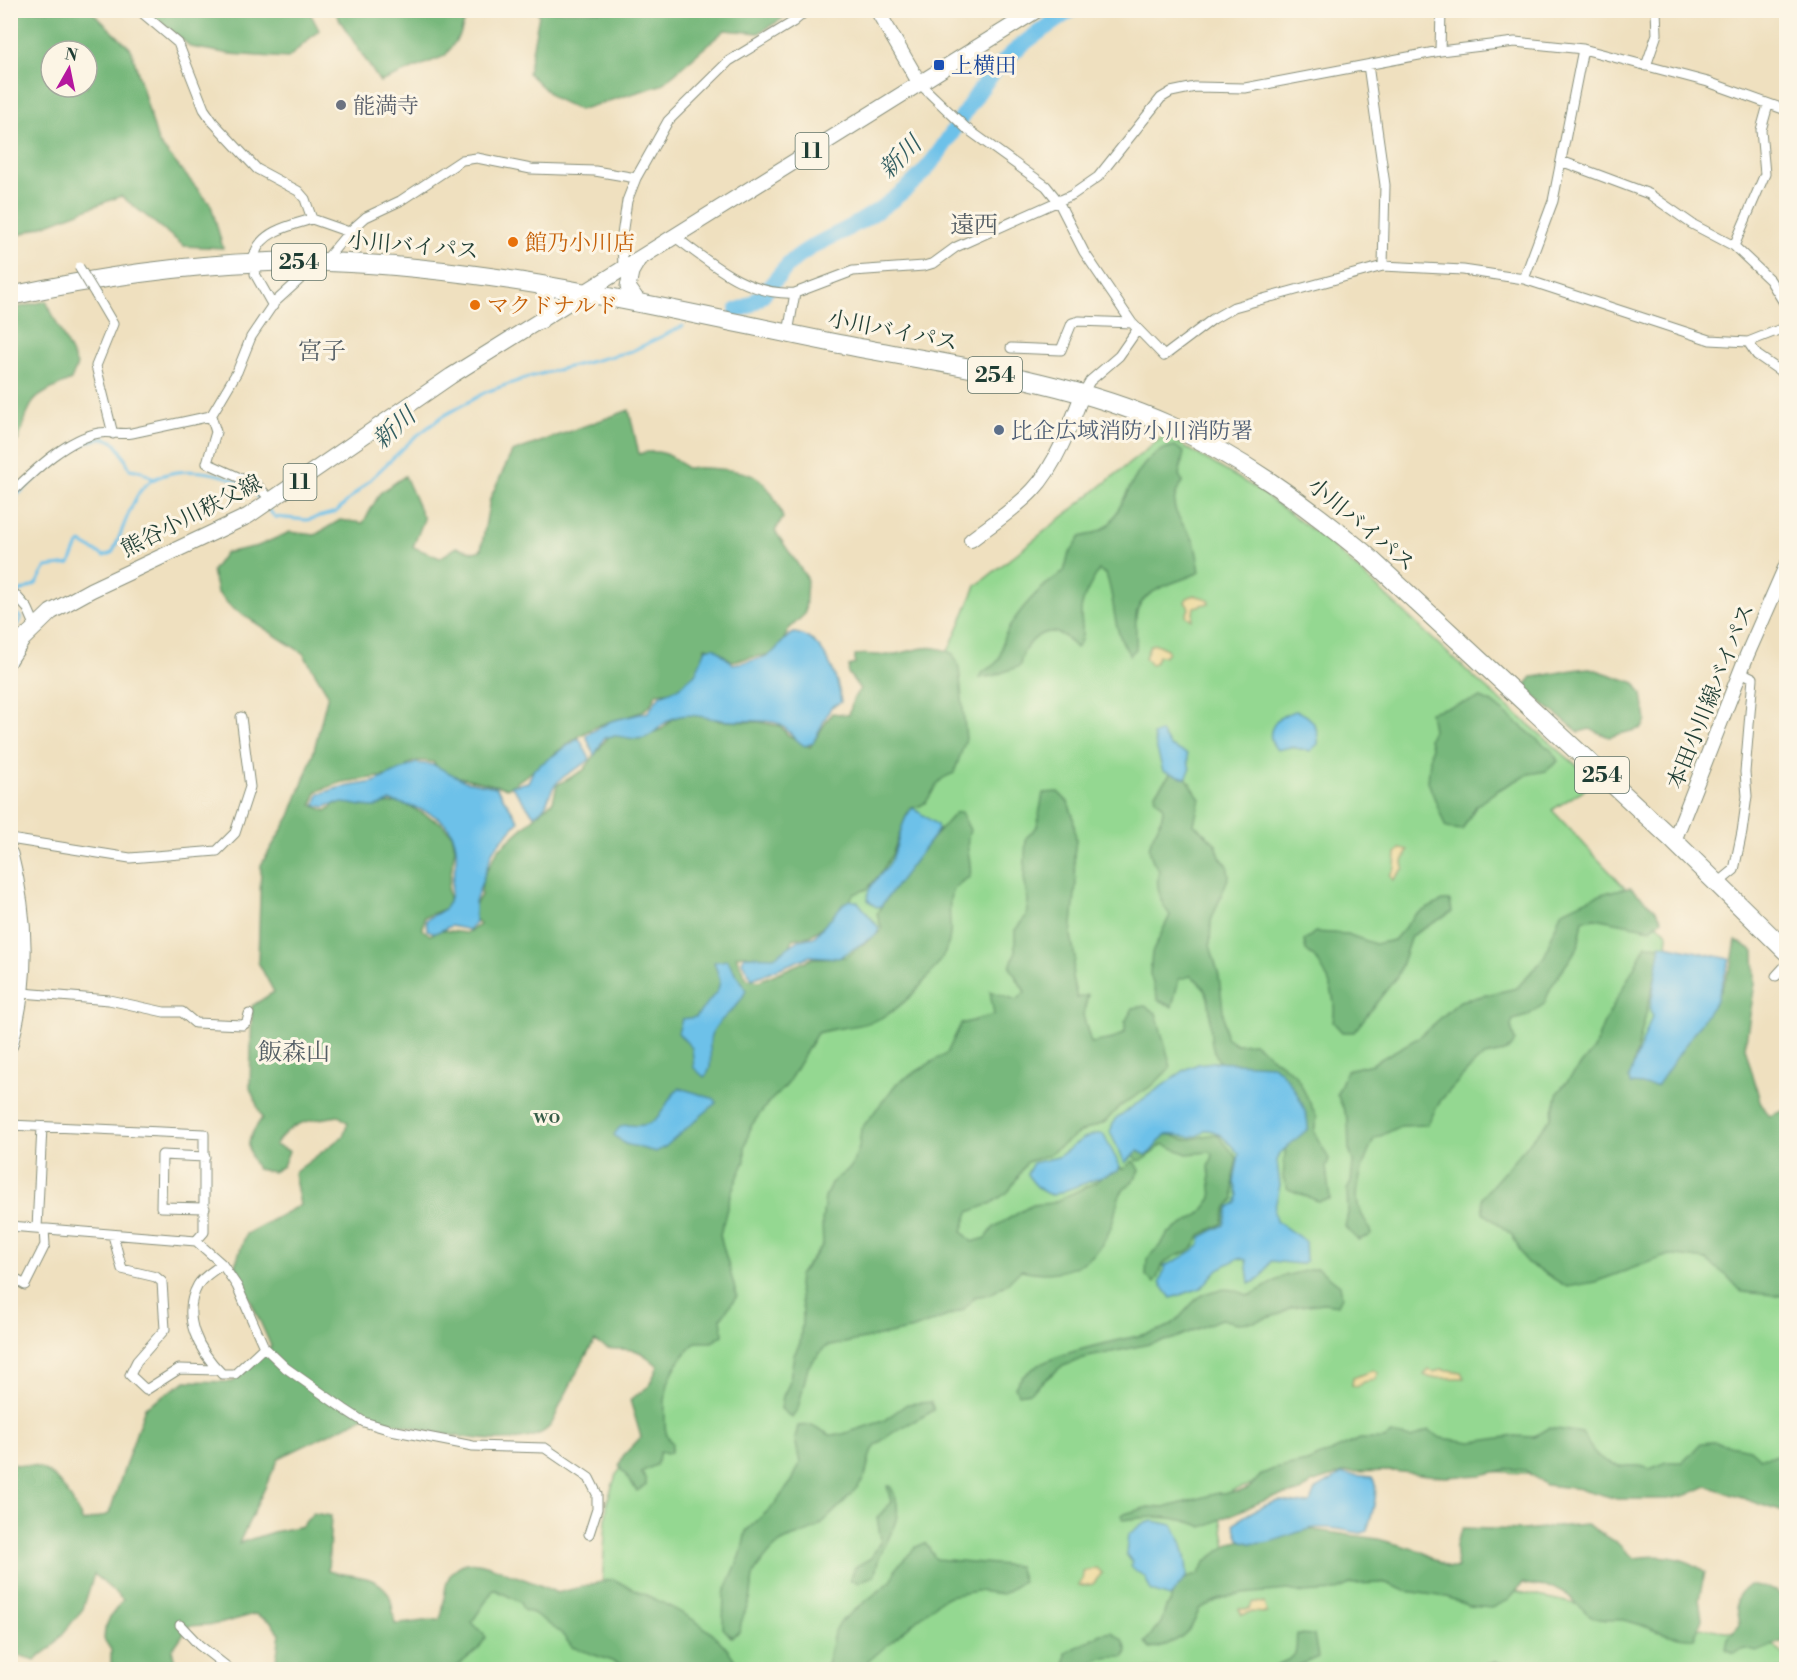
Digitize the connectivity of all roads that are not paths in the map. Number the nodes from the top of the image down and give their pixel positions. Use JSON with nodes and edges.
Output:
{"nodes":[{"id":1,"x":139,"y":10,"type":"edge"},
{"id":2,"x":807,"y":10,"type":"edge"},
{"id":3,"x":877,"y":10,"type":"edge"},
{"id":4,"x":1037,"y":10,"type":"edge"},
{"id":5,"x":1441,"y":10,"type":"edge"},
{"id":6,"x":1656,"y":10,"type":"edge"},
{"id":7,"x":1583,"y":49,"type":"junction"},
{"id":8,"x":1440,"y":51,"type":"junction"},
{"id":9,"x":1368,"y":65,"type":"junction"},
{"id":10,"x":1646,"y":66,"type":"junction"},
{"id":11,"x":920,"y":84,"type":"junction"},
{"id":12,"x":1768,"y":105,"type":"junction"},
{"id":13,"x":1786,"y":110,"type":"edge"},
{"id":14,"x":1561,"y":161,"type":"junction"},
{"id":15,"x":636,"y":178,"type":"junction"},
{"id":16,"x":1058,"y":201,"type":"junction"},
{"id":17,"x":312,"y":219,"type":"junction"},
{"id":18,"x":349,"y":232,"type":"junction"},
{"id":19,"x":675,"y":237,"type":"junction"},
{"id":20,"x":1734,"y":246,"type":"junction"},
{"id":21,"x":255,"y":254,"type":"dead end"},
{"id":22,"x":638,"y":260,"type":"junction"},
{"id":23,"x":317,"y":262,"type":"junction"},
{"id":24,"x":77,"y":263,"type":"dead end"},
{"id":25,"x":1383,"y":266,"type":"junction"},
{"id":26,"x":623,"y":269,"type":"junction"},
{"id":27,"x":255,"y":274,"type":"dead end"},
{"id":28,"x":1524,"y":279,"type":"junction"},
{"id":29,"x":541,"y":285,"type":"junction"},
{"id":30,"x":588,"y":293,"type":"junction"},
{"id":31,"x":795,"y":293,"type":"junction"},
{"id":32,"x":10,"y":296,"type":"edge"},
{"id":33,"x":639,"y":303,"type":"junction"},
{"id":34,"x":273,"y":306,"type":"junction"},
{"id":35,"x":1786,"y":306,"type":"edge"},
{"id":36,"x":541,"y":321,"type":"junction"},
{"id":37,"x":1134,"y":326,"type":"junction"},
{"id":38,"x":1786,"y":327,"type":"edge"},
{"id":39,"x":788,"y":333,"type":"junction"},
{"id":40,"x":1748,"y":342,"type":"junction"},
{"id":41,"x":1011,"y":348,"type":"dead end"},
{"id":42,"x":1786,"y":375,"type":"edge"},
{"id":43,"x":1082,"y":395,"type":"junction"},
{"id":44,"x":211,"y":416,"type":"junction"},
{"id":45,"x":113,"y":434,"type":"junction"},
{"id":46,"x":10,"y":494,"type":"edge"},
{"id":47,"x":272,"y":501,"type":"junction"},
{"id":48,"x":971,"y":540,"type":"dead end"},
{"id":49,"x":1786,"y":566,"type":"edge"},
{"id":50,"x":10,"y":589,"type":"edge"},
{"id":51,"x":35,"y":626,"type":"junction"},
{"id":52,"x":10,"y":659,"type":"edge"},
{"id":53,"x":1741,"y":672,"type":"junction"},
{"id":54,"x":241,"y":717,"type":"dead end"},
{"id":55,"x":10,"y":838,"type":"edge"},
{"id":56,"x":1674,"y":841,"type":"junction"},
{"id":57,"x":10,"y":855,"type":"edge"},
{"id":58,"x":1717,"y":884,"type":"junction"},
{"id":59,"x":1786,"y":951,"type":"edge"},
{"id":60,"x":1786,"y":965,"type":"edge"},
{"id":61,"x":1776,"y":976,"type":"dead end"},
{"id":62,"x":22,"y":993,"type":"junction"},
{"id":63,"x":249,"y":1014,"type":"dead end"},
{"id":64,"x":10,"y":1045,"type":"edge"},
{"id":65,"x":10,"y":1125,"type":"edge"},
{"id":66,"x":42,"y":1127,"type":"junction"},
{"id":67,"x":205,"y":1156,"type":"junction"},
{"id":68,"x":205,"y":1208,"type":"junction"},
{"id":69,"x":10,"y":1226,"type":"edge"},
{"id":70,"x":40,"y":1229,"type":"junction"},
{"id":71,"x":113,"y":1234,"type":"junction"},
{"id":72,"x":196,"y":1240,"type":"junction"},
{"id":73,"x":222,"y":1264,"type":"junction"},
{"id":74,"x":10,"y":1276,"type":"edge"},
{"id":75,"x":264,"y":1347,"type":"junction"},
{"id":76,"x":217,"y":1370,"type":"junction"},
{"id":77,"x":589,"y":1534,"type":"dead end"},
{"id":78,"x":180,"y":1625,"type":"dead end"},
{"id":79,"x":231,"y":1670,"type":"edge"}],
"edges":[{"from":1,"to":17,"type":"street"},
{"from":2,"to":15,"type":"street"},
{"from":3,"to":11,"type":"main road"},
{"from":4,"to":11,"type":"main road","name":"熊谷小川秩父線","number":"11"},
{"from":5,"to":8,"type":"street"},
{"from":6,"to":10,"type":"street"},
{"from":7,"to":8,"type":"street"},
{"from":7,"to":10,"type":"street"},
{"from":7,"to":14,"type":"street"},
{"from":8,"to":9,"type":"street"},
{"from":9,"to":16,"type":"street"},
{"from":9,"to":25,"type":"street"},
{"from":10,"to":12,"type":"street"},
{"from":11,"to":16,"type":"street"},
{"from":11,"to":19,"type":"main road","name":"熊谷小川秩父線","number":"11"},
{"from":12,"to":13,"type":"street"},
{"from":12,"to":20,"type":"street"},
{"from":14,"to":20,"type":"street"},
{"from":14,"to":28,"type":"street"},
{"from":15,"to":18,"type":"street"},
{"from":15,"to":26,"type":"street"},
{"from":16,"to":31,"type":"street"},
{"from":16,"to":37,"type":"street"},
{"from":17,"to":18,"type":"street"},
{"from":17,"to":21,"type":"street"},
{"from":18,"to":23,"type":"street"},
{"from":19,"to":22,"type":"main road","name":"熊谷小川秩父線","number":"11"},
{"from":19,"to":31,"type":"street"},
{"from":20,"to":35,"type":"street"},
{"from":22,"to":26,"type":"main road","name":"熊谷小川秩父線","number":"11"},
{"from":22,"to":33,"type":"main road"},
{"from":23,"to":29,"type":"highway","name":"小川バイパス","number":"254"},
{"from":23,"to":32,"type":"highway","name":"小川バイパス","number":"254"},
{"from":23,"to":34,"type":"street"},
{"from":24,"to":45,"type":"street","bridge":true},
{"from":25,"to":28,"type":"street"},
{"from":25,"to":37,"type":"street"},
{"from":26,"to":30,"type":"main road","name":"熊谷小川秩父線","number":"11"},
{"from":27,"to":34,"type":"street"},
{"from":28,"to":40,"type":"street"},
{"from":29,"to":30,"type":"highway","name":"小川バイパス","number":"254"},
{"from":29,"to":36,"type":"main road"},
{"from":30,"to":33,"type":"highway","name":"小川バイパス","number":"254"},
{"from":30,"to":36,"type":"main road","name":"熊谷小川秩父線","number":"11"},
{"from":31,"to":39,"type":"street"},
{"from":33,"to":39,"type":"highway","name":"小川バイパス","number":"254"},
{"from":34,"to":44,"type":"street"},
{"from":36,"to":47,"type":"main road","name":"熊谷小川秩父線","number":"11"},
{"from":37,"to":41,"type":"street"},
{"from":37,"to":43,"type":"street"},
{"from":38,"to":40,"type":"street"},
{"from":39,"to":43,"type":"highway","name":"小川バイパス","number":"254"},
{"from":40,"to":42,"type":"street"},
{"from":43,"to":48,"type":"main road"},
{"from":43,"to":56,"type":"highway","name":"小川バイパス","number":"254"},
{"from":44,"to":45,"type":"street"},
{"from":44,"to":47,"type":"street"},
{"from":45,"to":46,"type":"street"},
{"from":47,"to":51,"type":"main road","name":"熊谷小川秩父線","number":"11"},
{"from":49,"to":53,"type":"main road","name":"本田小川線バイパス"},
{"from":50,"to":51,"type":"street"},
{"from":51,"to":52,"type":"main road","name":"熊谷小川秩父線","number":"11"},
{"from":53,"to":56,"type":"main road","name":"本田小川線バイパス"},
{"from":53,"to":58,"type":"street"},
{"from":54,"to":55,"type":"street"},
{"from":56,"to":58,"type":"highway","name":"小川バイパス","number":"254"},
{"from":57,"to":62,"type":"main road"},
{"from":58,"to":59,"type":"highway","name":"小川バイパス","number":"254"},
{"from":60,"to":61,"type":"street"},
{"from":62,"to":63,"type":"street"},
{"from":62,"to":64,"type":"main road"},
{"from":65,"to":66,"type":"street"},
{"from":66,"to":67,"type":"street"},
{"from":66,"to":70,"type":"street"},
{"from":67,"to":68,"type":"street"},
{"from":67,"to":68,"type":"street"},
{"from":68,"to":72,"type":"street"},
{"from":69,"to":70,"type":"street"},
{"from":70,"to":71,"type":"street"},
{"from":70,"to":74,"type":"street"},
{"from":71,"to":72,"type":"street"},
{"from":71,"to":76,"type":"street"},
{"from":72,"to":73,"type":"street"},
{"from":73,"to":75,"type":"street"},
{"from":73,"to":76,"type":"street"},
{"from":75,"to":76,"type":"street"},
{"from":75,"to":77,"type":"street"},
{"from":78,"to":79,"type":"street"}]}
